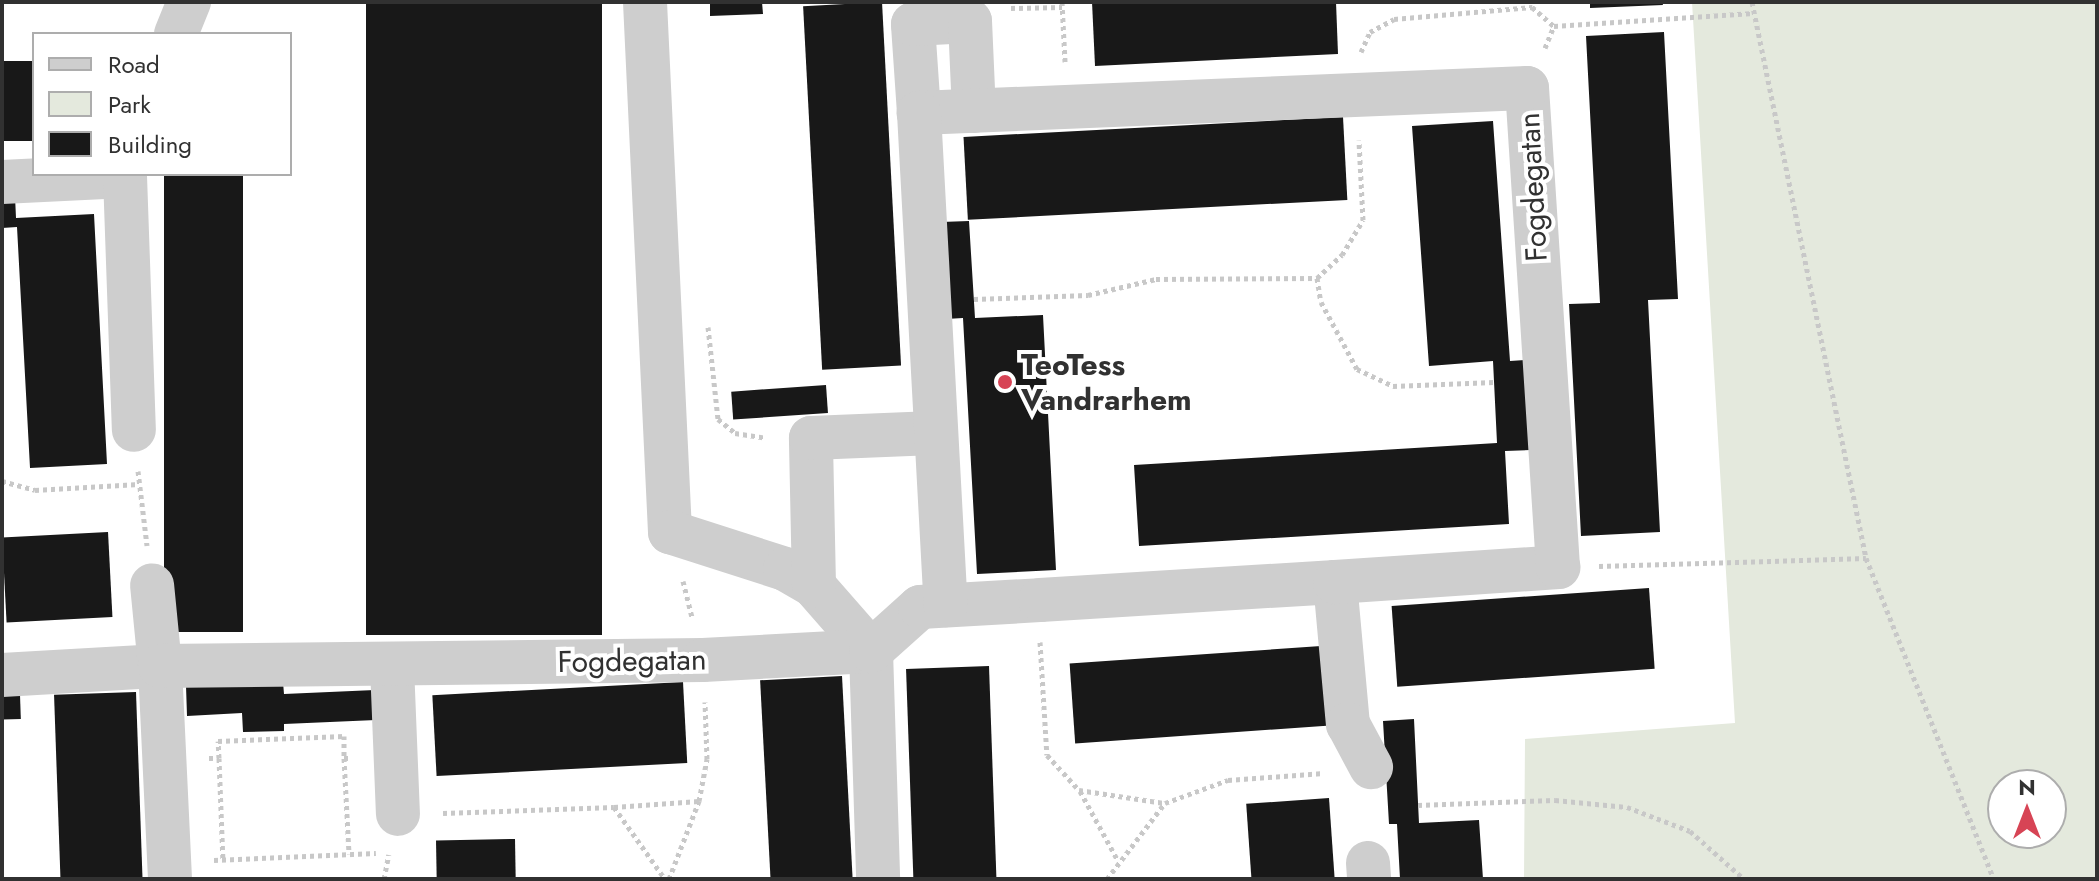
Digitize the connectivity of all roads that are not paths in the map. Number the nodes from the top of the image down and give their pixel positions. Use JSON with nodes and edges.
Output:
{"nodes":[{"id":1,"x":645,"y":2,"type":"edge"},
{"id":2,"x":974,"y":111,"type":"junction"},
{"id":3,"x":919,"y":113,"type":"junction"},
{"id":4,"x":108,"y":176,"type":"edge"},
{"id":5,"x":126,"y":176,"type":"edge"},
{"id":6,"x":2,"y":182,"type":"edge"},
{"id":7,"x":134,"y":430,"type":"road end"},
{"id":8,"x":934,"y":433,"type":"junction"},
{"id":9,"x":1335,"y":582,"type":"junction"},
{"id":10,"x":152,"y":585,"type":"road end"},
{"id":11,"x":814,"y":586,"type":"junction"},
{"id":12,"x":946,"y":605,"type":"junction"},
{"id":13,"x":871,"y":651,"type":"junction"},
{"id":14,"x":160,"y":666,"type":"junction"},
{"id":15,"x":392,"y":666,"type":"junction"},
{"id":16,"x":2,"y":675,"type":"edge"},
{"id":17,"x":1371,"y":767,"type":"road end"},
{"id":18,"x":394,"y":833,"type":"road end"},
{"id":19,"x":170,"y":870,"type":"edge"},
{"id":20,"x":878,"y":879,"type":"edge"}],
"edges":[{"from":1,"to":11,"type":"street"},
{"from":2,"to":3,"type":"street","name":"Fogdegatan"},
{"from":2,"to":3,"type":"street"},
{"from":2,"to":9,"type":"street","name":"Fogdegatan"},
{"from":3,"to":8,"type":"street"},
{"from":4,"to":6,"type":"street"},
{"from":5,"to":7,"type":"street"},
{"from":8,"to":11,"type":"street"},
{"from":8,"to":12,"type":"street"},
{"from":9,"to":12,"type":"street"},
{"from":9,"to":17,"type":"street"},
{"from":10,"to":14,"type":"street"},
{"from":11,"to":13,"type":"street"},
{"from":12,"to":13,"type":"street"},
{"from":13,"to":15,"type":"street","name":"Fogdegatan"},
{"from":13,"to":20,"type":"street"},
{"from":14,"to":15,"type":"street","name":"Fogdegatan"},
{"from":14,"to":16,"type":"street","name":"Fogdegatan"},
{"from":14,"to":19,"type":"street"},
{"from":15,"to":18,"type":"street"}]}
